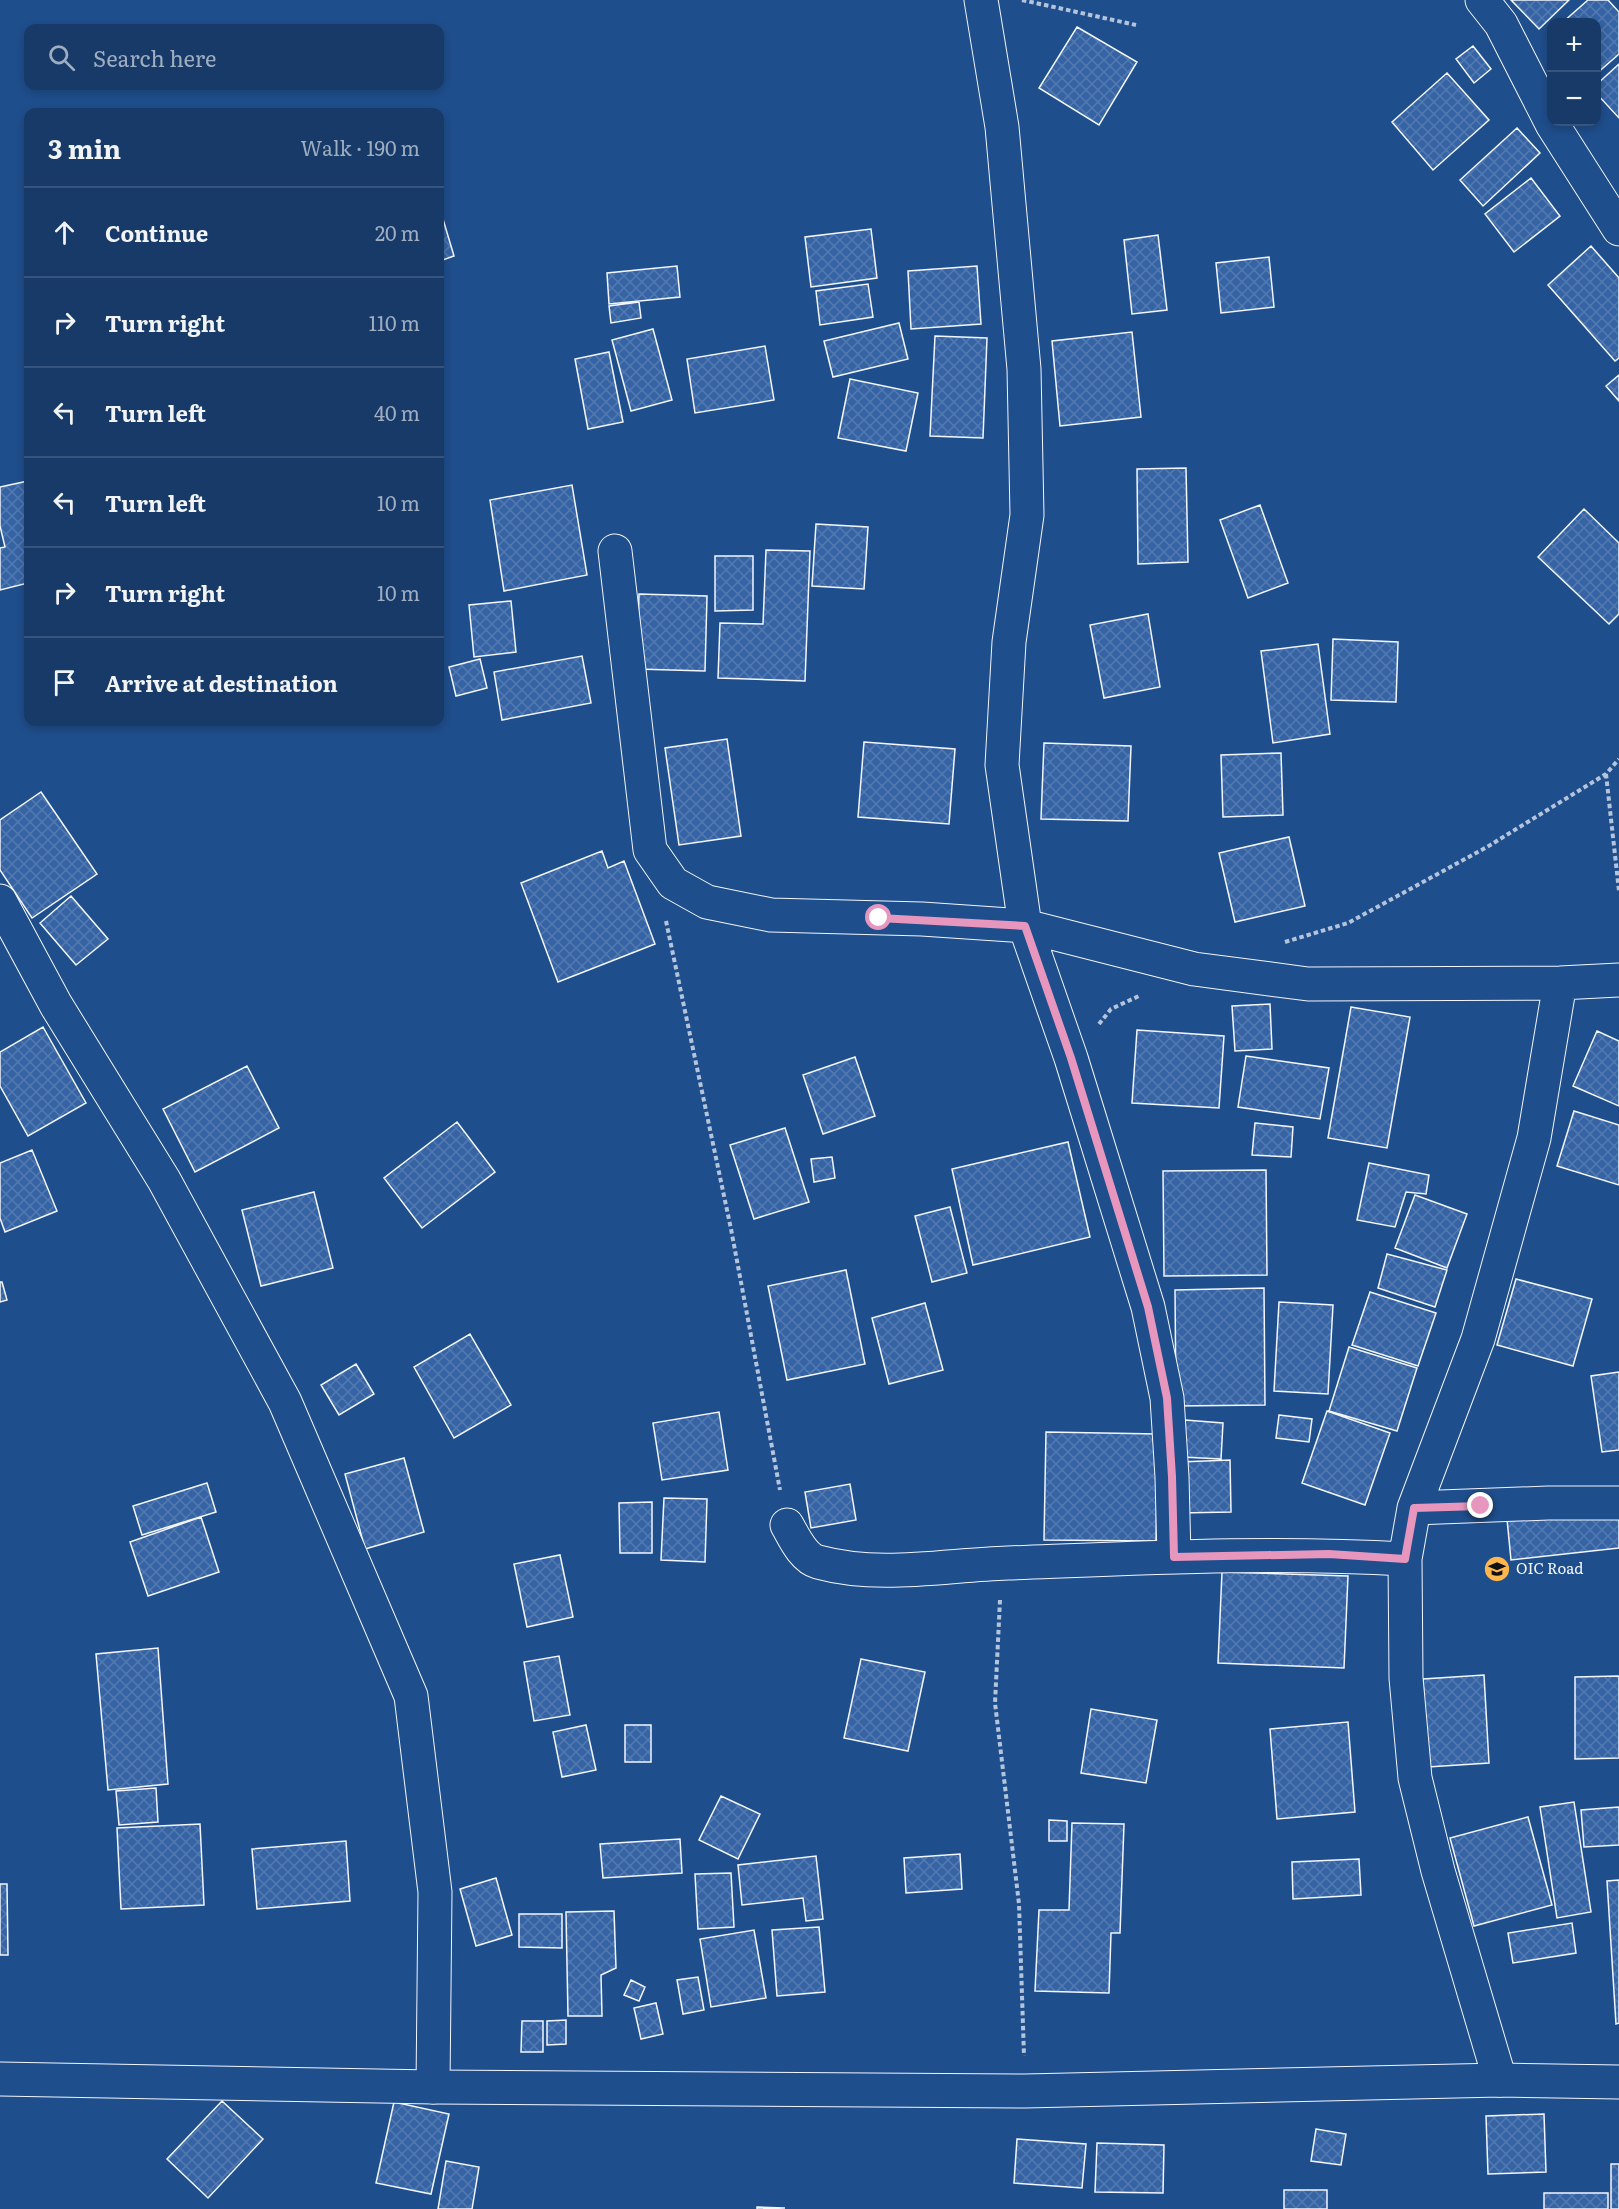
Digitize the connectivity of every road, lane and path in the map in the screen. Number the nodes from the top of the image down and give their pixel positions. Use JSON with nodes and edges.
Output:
{"nodes":[{"id":1,"x":981,"y":0,"type":"edge"},
{"id":2,"x":1023,"y":0,"type":"edge"},
{"id":3,"x":1482,"y":0,"type":"edge"},
{"id":4,"x":1136,"y":25,"type":"dead end"},
{"id":5,"x":1619,"y":229,"type":"edge"},
{"id":6,"x":615,"y":551,"type":"dead end"},
{"id":7,"x":1619,"y":759,"type":"edge"},
{"id":8,"x":1606,"y":774,"type":"junction"},
{"id":9,"x":1619,"y":891,"type":"edge"},
{"id":10,"x":0,"y":901,"type":"edge"},
{"id":11,"x":665,"y":919,"type":"dead end"},
{"id":12,"x":1025,"y":926,"type":"junction"},
{"id":13,"x":1282,"y":943,"type":"dead end"},
{"id":14,"x":1619,"y":980,"type":"edge"},
{"id":15,"x":1560,"y":982,"type":"junction"},
{"id":16,"x":1142,"y":994,"type":"dead end"},
{"id":17,"x":1071,"y":1058,"type":"junction"},
{"id":18,"x":1619,"y":1503,"type":"edge"},
{"id":19,"x":1414,"y":1508,"type":"junction"},
{"id":20,"x":786,"y":1525,"type":"joint"},
{"id":21,"x":1174,"y":1557,"type":"junction"},
{"id":22,"x":1405,"y":1559,"type":"junction"},
{"id":23,"x":1001,"y":1563,"type":"junction"},
{"id":24,"x":0,"y":2079,"type":"edge"},
{"id":25,"x":1500,"y":2080,"type":"junction"},
{"id":26,"x":1619,"y":2082,"type":"edge"},
{"id":27,"x":433,"y":2088,"type":"junction"},
{"id":28,"x":1025,"y":2091,"type":"junction"}],
"edges":[{"from":1,"to":12,"type":"street"},
{"from":2,"to":4,"type":"path"},
{"from":3,"to":5,"type":"street"},
{"from":6,"to":12,"type":"street"},
{"from":7,"to":8,"type":"path"},
{"from":8,"to":9,"type":"path"},
{"from":8,"to":13,"type":"path"},
{"from":10,"to":27,"type":"street"},
{"from":11,"to":20,"type":"path"},
{"from":12,"to":15,"type":"street"},
{"from":12,"to":17,"type":"street"},
{"from":14,"to":15,"type":"street"},
{"from":15,"to":19,"type":"street"},
{"from":16,"to":17,"type":"path"},
{"from":17,"to":21,"type":"street"},
{"from":18,"to":19,"type":"street"},
{"from":19,"to":22,"type":"street"},
{"from":20,"to":23,"type":"street"},
{"from":21,"to":22,"type":"street"},
{"from":21,"to":23,"type":"street"},
{"from":22,"to":25,"type":"street"},
{"from":23,"to":28,"type":"path"},
{"from":24,"to":27,"type":"street"},
{"from":25,"to":26,"type":"street"},
{"from":25,"to":28,"type":"street"},
{"from":27,"to":28,"type":"street"}]}
